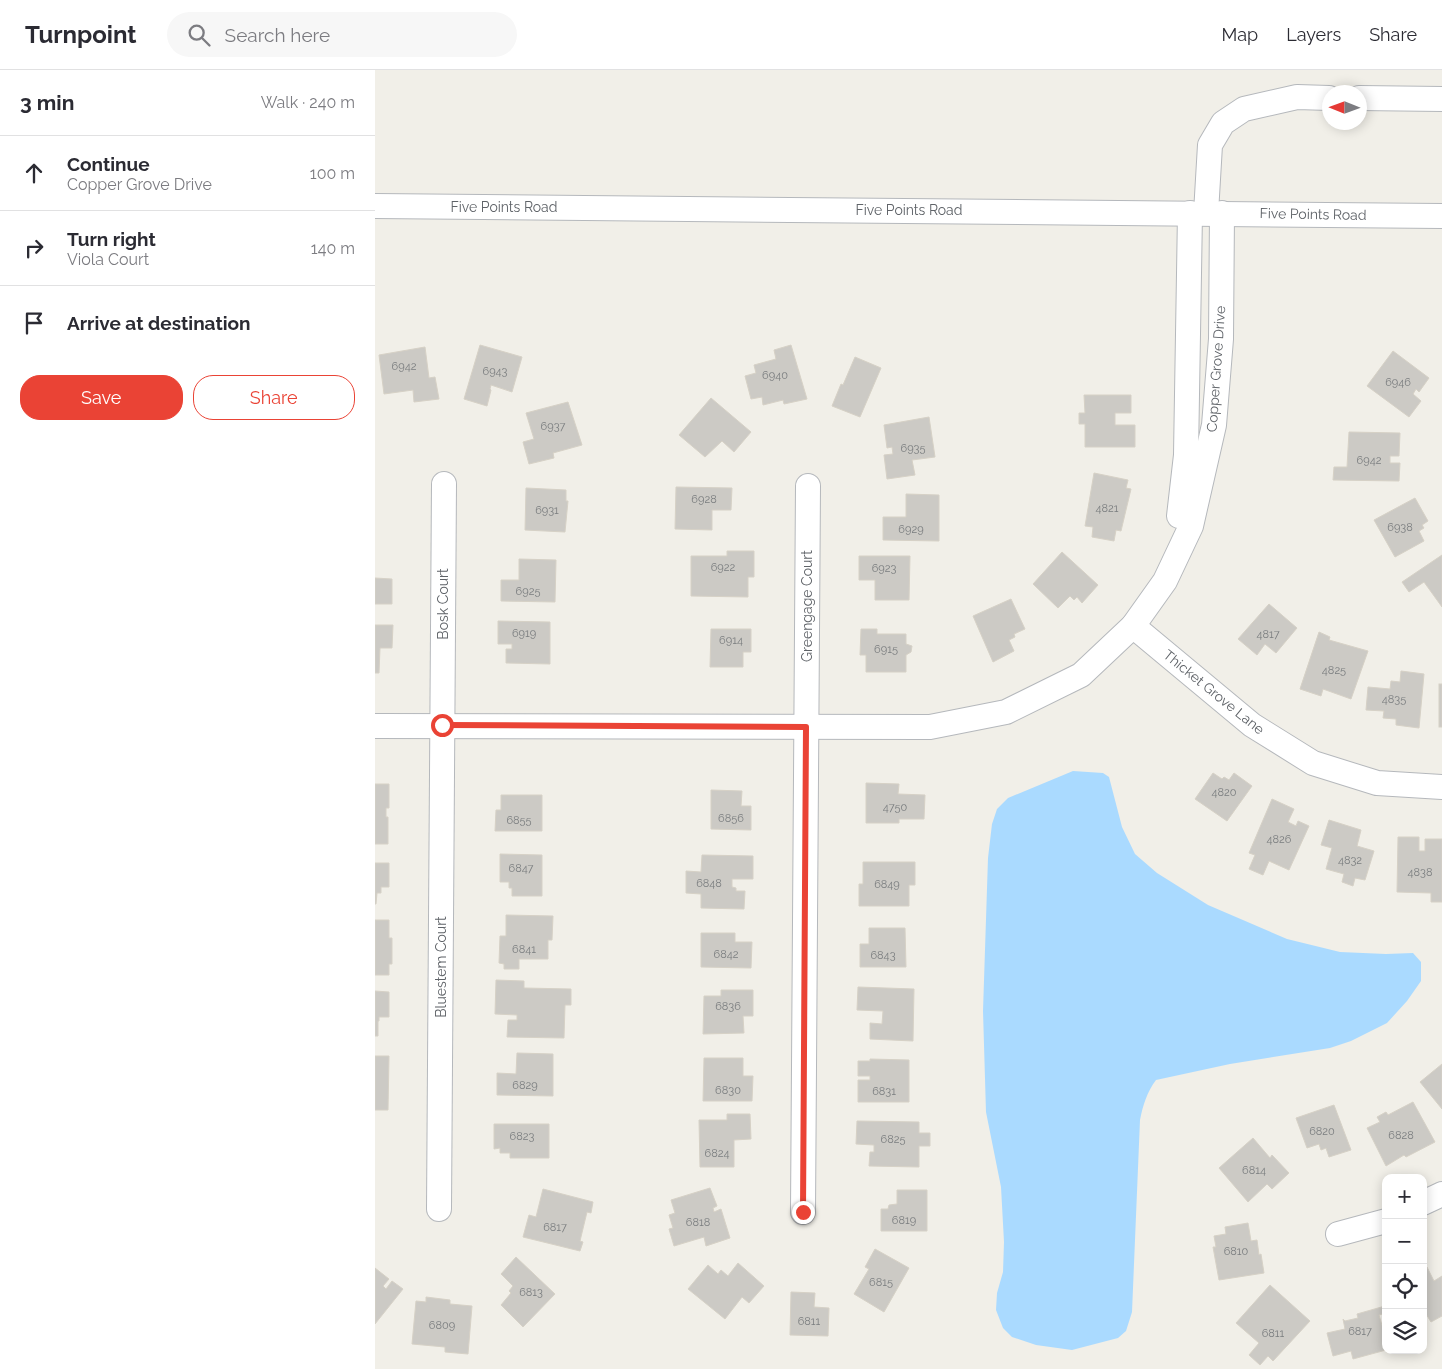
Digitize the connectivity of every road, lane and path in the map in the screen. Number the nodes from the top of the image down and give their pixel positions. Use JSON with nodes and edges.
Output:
{"nodes":[{"id":1,"x":1322,"y":98,"type":"edge"},
{"id":2,"x":1367,"y":98,"type":"edge"},
{"id":3,"x":1442,"y":99,"type":"edge"},
{"id":4,"x":375,"y":206,"type":"edge"},
{"id":5,"x":1206,"y":213,"type":"junction"},
{"id":6,"x":1442,"y":216,"type":"edge"},
{"id":7,"x":444,"y":484,"type":"dead end"},
{"id":8,"x":807,"y":486,"type":"dead end"},
{"id":9,"x":1133,"y":626,"type":"junction"},
{"id":10,"x":442,"y":725,"type":"junction"},
{"id":11,"x":375,"y":726,"type":"edge"},
{"id":12,"x":806,"y":727,"type":"junction"},
{"id":13,"x":1442,"y":786,"type":"edge"},
{"id":14,"x":1442,"y":1194,"type":"edge"},
{"id":15,"x":1427,"y":1201,"type":"edge"},
{"id":16,"x":439,"y":1209,"type":"dead end"},
{"id":17,"x":803,"y":1212,"type":"dead end"},
{"id":18,"x":1382,"y":1221,"type":"edge"},
{"id":19,"x":1338,"y":1234,"type":"dead end"}],
"edges":[{"from":1,"to":5,"type":"street"},
{"from":2,"to":3,"type":"street"},
{"from":4,"to":5,"type":"street","name":"Five Points Road"},
{"from":5,"to":6,"type":"street","name":"Five Points Road"},
{"from":5,"to":9,"type":"street","name":"Copper Grove Drive"},
{"from":5,"to":9,"type":"street","name":"Copper Grove Drive"},
{"from":7,"to":10,"type":"street","name":"Bosk Court"},
{"from":8,"to":12,"type":"street","name":"Greengage Court"},
{"from":9,"to":12,"type":"street","name":"Copper Grove Drive"},
{"from":9,"to":13,"type":"street","name":"Thicket Grove Lane"},
{"from":10,"to":11,"type":"street","name":"Copper Grove Drive"},
{"from":10,"to":12,"type":"street","name":"Copper Grove Drive"},
{"from":10,"to":16,"type":"street","name":"Bluestem Court"},
{"from":12,"to":17,"type":"street","name":"Greengage Court"},
{"from":14,"to":15,"type":"street"},
{"from":18,"to":19,"type":"street"}]}
